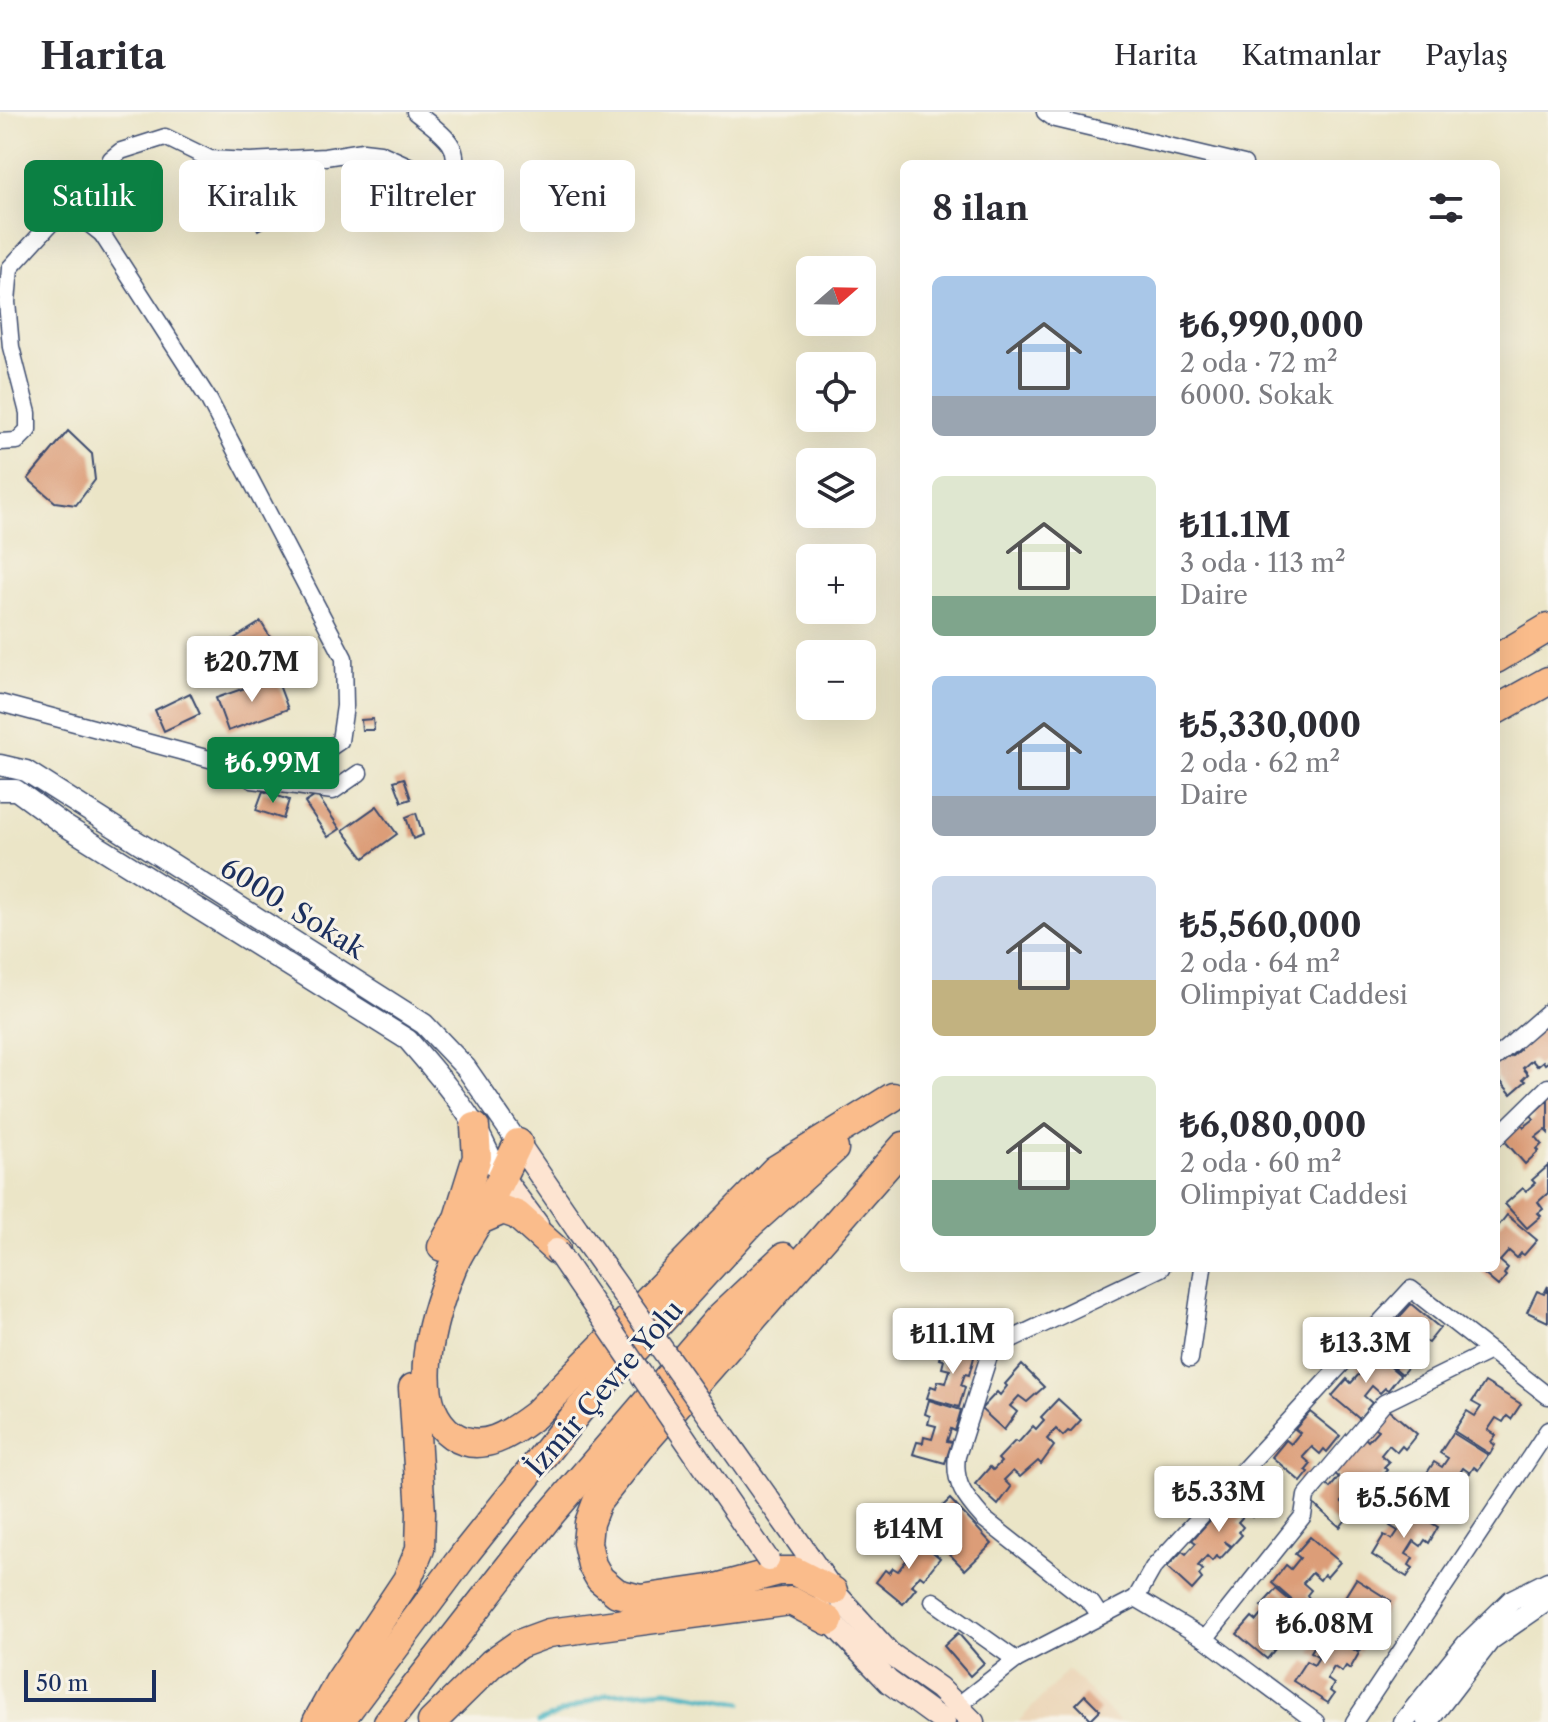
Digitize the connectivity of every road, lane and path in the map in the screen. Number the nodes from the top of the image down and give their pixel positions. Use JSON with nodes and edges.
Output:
{"nodes":[{"id":1,"x":415,"y":112,"type":"edge"},
{"id":2,"x":1045,"y":112,"type":"edge"},
{"id":3,"x":1227,"y":160,"type":"edge"},
{"id":4,"x":102,"y":234,"type":"junction"},
{"id":5,"x":0,"y":442,"type":"edge"},
{"id":6,"x":1548,"y":628,"type":"edge"},
{"id":7,"x":1500,"y":657,"type":"edge"},
{"id":8,"x":1548,"y":681,"type":"edge"},
{"id":9,"x":0,"y":703,"type":"edge"},
{"id":10,"x":1500,"y":708,"type":"edge"},
{"id":11,"x":0,"y":765,"type":"edge"},
{"id":12,"x":232,"y":765,"type":"junction"},
{"id":13,"x":359,"y":773,"type":"dead end"},
{"id":14,"x":0,"y":790,"type":"edge"},
{"id":15,"x":1548,"y":1012,"type":"edge"},
{"id":16,"x":1500,"y":1054,"type":"edge"},
{"id":17,"x":1548,"y":1087,"type":"edge"},
{"id":18,"x":898,"y":1091,"type":"edge"},
{"id":19,"x":475,"y":1127,"type":"junction"},
{"id":20,"x":1500,"y":1134,"type":"edge"},
{"id":21,"x":518,"y":1143,"type":"junction"},
{"id":22,"x":900,"y":1148,"type":"edge"},
{"id":23,"x":900,"y":1149,"type":"edge"},
{"id":24,"x":497,"y":1170,"type":"junction"},
{"id":25,"x":468,"y":1220,"type":"junction"},
{"id":26,"x":556,"y":1250,"type":"junction"},
{"id":27,"x":1153,"y":1272,"type":"edge"},
{"id":28,"x":1202,"y":1272,"type":"edge"},
{"id":29,"x":958,"y":1333,"type":"dead end"},
{"id":30,"x":993,"y":1348,"type":"junction"},
{"id":31,"x":1488,"y":1352,"type":"junction"},
{"id":32,"x":1190,"y":1359,"type":"dead end"},
{"id":33,"x":1548,"y":1396,"type":"edge"},
{"id":34,"x":1548,"y":1430,"type":"edge"},
{"id":35,"x":795,"y":1537,"type":"junction"},
{"id":36,"x":783,"y":1571,"type":"junction"},
{"id":37,"x":1548,"y":1582,"type":"edge"},
{"id":38,"x":833,"y":1591,"type":"junction"},
{"id":39,"x":1136,"y":1598,"type":"junction"},
{"id":40,"x":1548,"y":1600,"type":"edge"},
{"id":41,"x":933,"y":1601,"type":"dead end"},
{"id":42,"x":770,"y":1602,"type":"junction"},
{"id":43,"x":1100,"y":1616,"type":"junction"},
{"id":44,"x":829,"y":1621,"type":"junction"},
{"id":45,"x":1205,"y":1639,"type":"junction"},
{"id":46,"x":1016,"y":1660,"type":"junction"},
{"id":47,"x":958,"y":1717,"type":"edge"},
{"id":48,"x":317,"y":1722,"type":"edge"},
{"id":49,"x":339,"y":1722,"type":"edge"},
{"id":50,"x":388,"y":1722,"type":"edge"},
{"id":51,"x":432,"y":1722,"type":"edge"},
{"id":52,"x":1316,"y":1722,"type":"edge"},
{"id":53,"x":1354,"y":1722,"type":"edge"},
{"id":54,"x":1404,"y":1722,"type":"edge"},
{"id":55,"x":1427,"y":1722,"type":"edge"}],
"edges":[{"from":1,"to":4,"type":"street"},
{"from":2,"to":3,"type":"street"},
{"from":4,"to":5,"type":"street"},
{"from":4,"to":12,"type":"street"},
{"from":6,"to":7,"type":"highway"},
{"from":8,"to":10,"type":"highway"},
{"from":9,"to":12,"type":"street"},
{"from":11,"to":21,"type":"street","name":"6000. Sokak"},
{"from":12,"to":13,"type":"street"},
{"from":14,"to":19,"type":"street","name":"6000. Sokak"},
{"from":15,"to":16,"type":"street"},
{"from":17,"to":20,"type":"street"},
{"from":18,"to":25,"type":"highway"},
{"from":18,"to":49,"type":"highway","name":"İzmir Çevre Yolu"},
{"from":19,"to":24,"type":"street","name":"6000. Sokak"},
{"from":19,"to":25,"type":"highway"},
{"from":21,"to":24,"type":"highway"},
{"from":21,"to":35,"type":"main road","bridge":true},
{"from":22,"to":50,"type":"highway","name":"İzmir Çevre Yolu"},
{"from":23,"to":36,"type":"highway"},
{"from":24,"to":25,"type":"highway"},
{"from":24,"to":26,"type":"main road"},
{"from":25,"to":26,"type":"highway"},
{"from":25,"to":48,"type":"highway"},
{"from":26,"to":36,"type":"main road","bridge":true},
{"from":27,"to":30,"type":"street"},
{"from":28,"to":32,"type":"street"},
{"from":29,"to":30,"type":"street"},
{"from":30,"to":43,"type":"street"},
{"from":31,"to":33,"type":"street"},
{"from":31,"to":39,"type":"street"},
{"from":31,"to":45,"type":"street"},
{"from":34,"to":53,"type":"street"},
{"from":35,"to":36,"type":"highway"},
{"from":35,"to":38,"type":"main road"},
{"from":36,"to":38,"type":"highway"},
{"from":36,"to":42,"type":"highway"},
{"from":36,"to":44,"type":"main road"},
{"from":37,"to":54,"type":"street"},
{"from":38,"to":47,"type":"main road"},
{"from":39,"to":43,"type":"street"},
{"from":39,"to":45,"type":"street"},
{"from":40,"to":55,"type":"street"},
{"from":41,"to":46,"type":"street"},
{"from":42,"to":44,"type":"highway"},
{"from":42,"to":51,"type":"highway"},
{"from":43,"to":46,"type":"street"},
{"from":44,"to":47,"type":"main road"},
{"from":45,"to":52,"type":"street"},
{"from":46,"to":47,"type":"street"}]}
